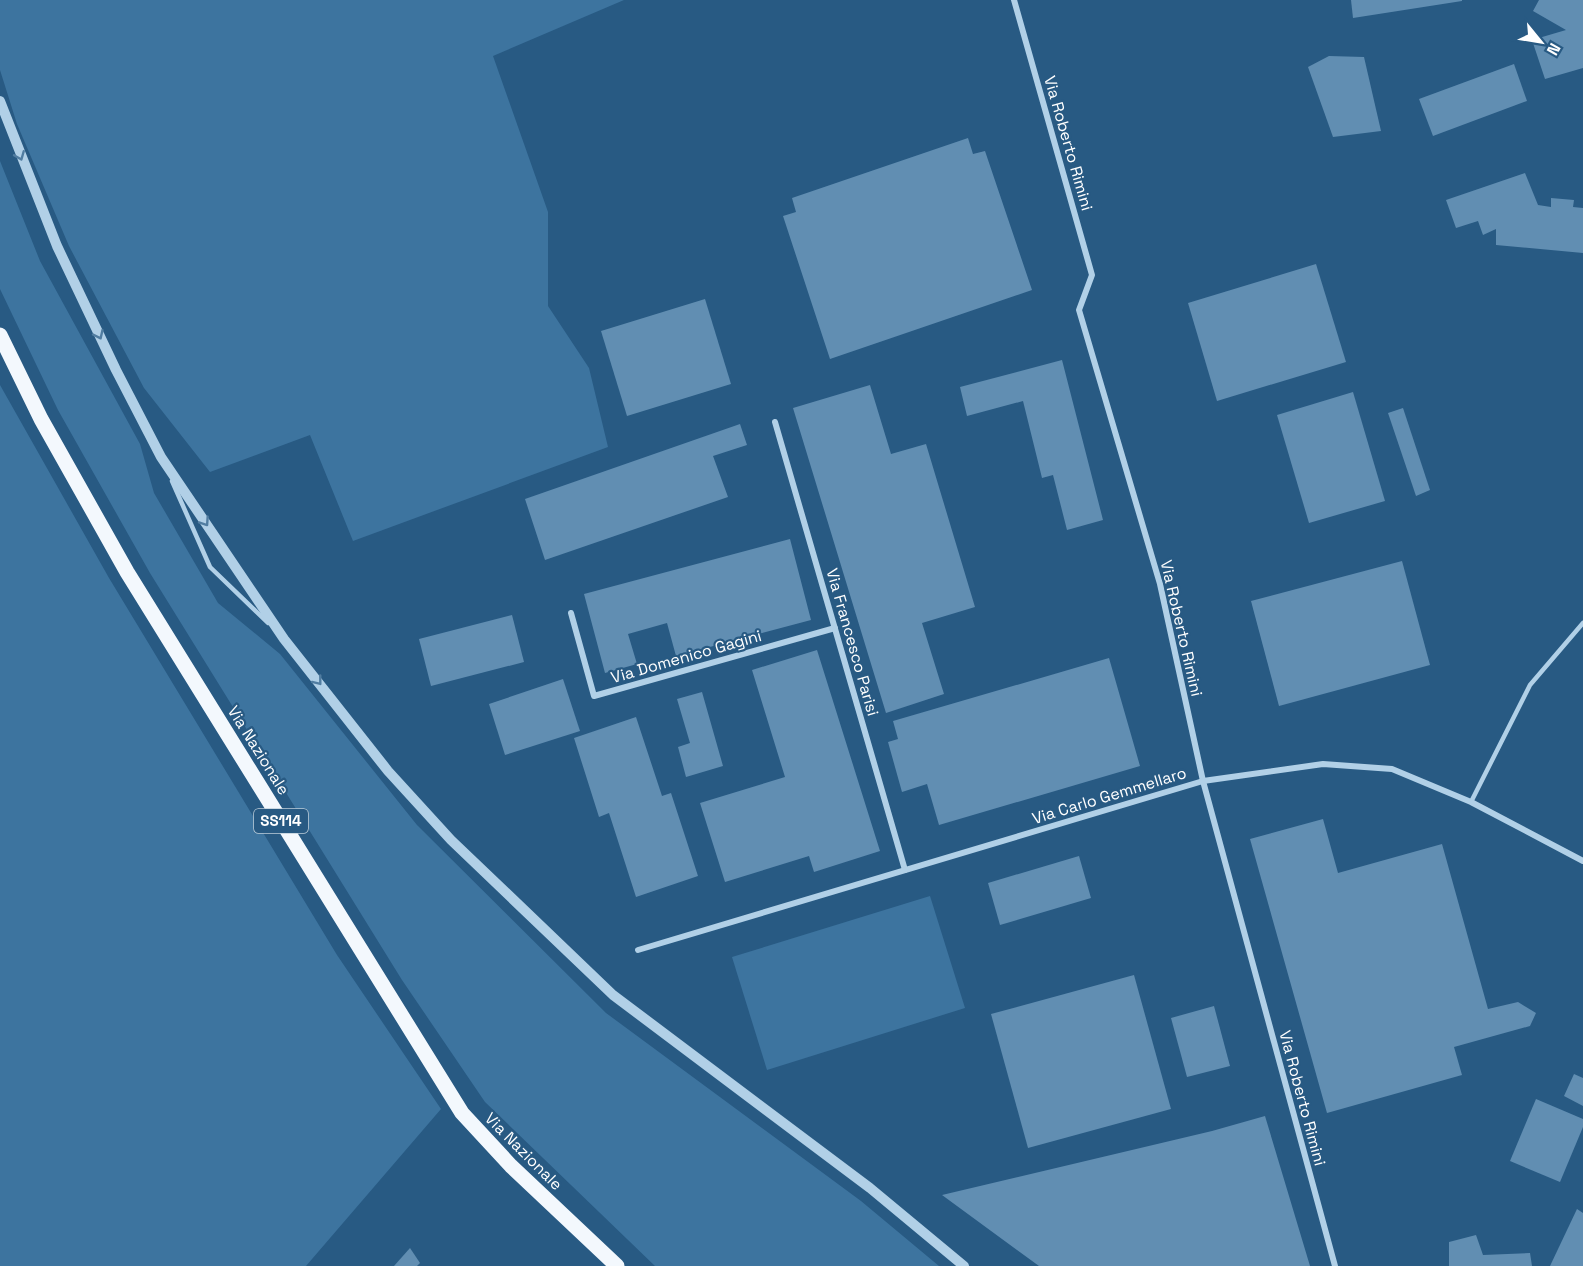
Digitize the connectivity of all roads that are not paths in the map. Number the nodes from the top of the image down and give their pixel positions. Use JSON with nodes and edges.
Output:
{"nodes":[{"id":1,"x":1014,"y":0,"type":"edge"},
{"id":2,"x":0,"y":101,"type":"edge"},
{"id":3,"x":0,"y":335,"type":"edge"},
{"id":4,"x":775,"y":422,"type":"dead end"},
{"id":5,"x":161,"y":457,"type":"junction"},
{"id":6,"x":571,"y":613,"type":"dead end"},
{"id":7,"x":1583,"y":623,"type":"edge"},
{"id":8,"x":835,"y":628,"type":"junction"},
{"id":9,"x":284,"y":639,"type":"junction"},
{"id":10,"x":1203,"y":781,"type":"junction"},
{"id":11,"x":1471,"y":802,"type":"junction"},
{"id":12,"x":1583,"y":861,"type":"edge"},
{"id":13,"x":906,"y":870,"type":"junction"},
{"id":14,"x":638,"y":950,"type":"dead end"},
{"id":15,"x":617,"y":1266,"type":"edge"},
{"id":16,"x":964,"y":1266,"type":"edge"},
{"id":17,"x":1335,"y":1266,"type":"edge"}],
"edges":[{"from":1,"to":10,"type":"street","name":"Via Roberto Rimini"},
{"from":2,"to":5,"type":"street","one_way":true},
{"from":3,"to":15,"type":"main road","name":"Via Nazionale","number":"SS114"},
{"from":4,"to":8,"type":"street","name":"Via Francesco Parisi"},
{"from":5,"to":9,"type":"street","one_way":true},
{"from":5,"to":9,"type":"lane"},
{"from":6,"to":8,"type":"street","name":"Via Domenico Gagini"},
{"from":7,"to":11,"type":"lane"},
{"from":8,"to":13,"type":"street","name":"Via Francesco Parisi"},
{"from":9,"to":16,"type":"street","one_way":true},
{"from":10,"to":11,"type":"street","name":"Via Carlo Gemmellaro"},
{"from":10,"to":13,"type":"street","name":"Via Carlo Gemmellaro"},
{"from":10,"to":17,"type":"street","name":"Via Roberto Rimini"},
{"from":11,"to":12,"type":"street","name":"Via Carlo Gemmellaro"},
{"from":13,"to":14,"type":"street","name":"Via Carlo Gemmellaro"}]}
